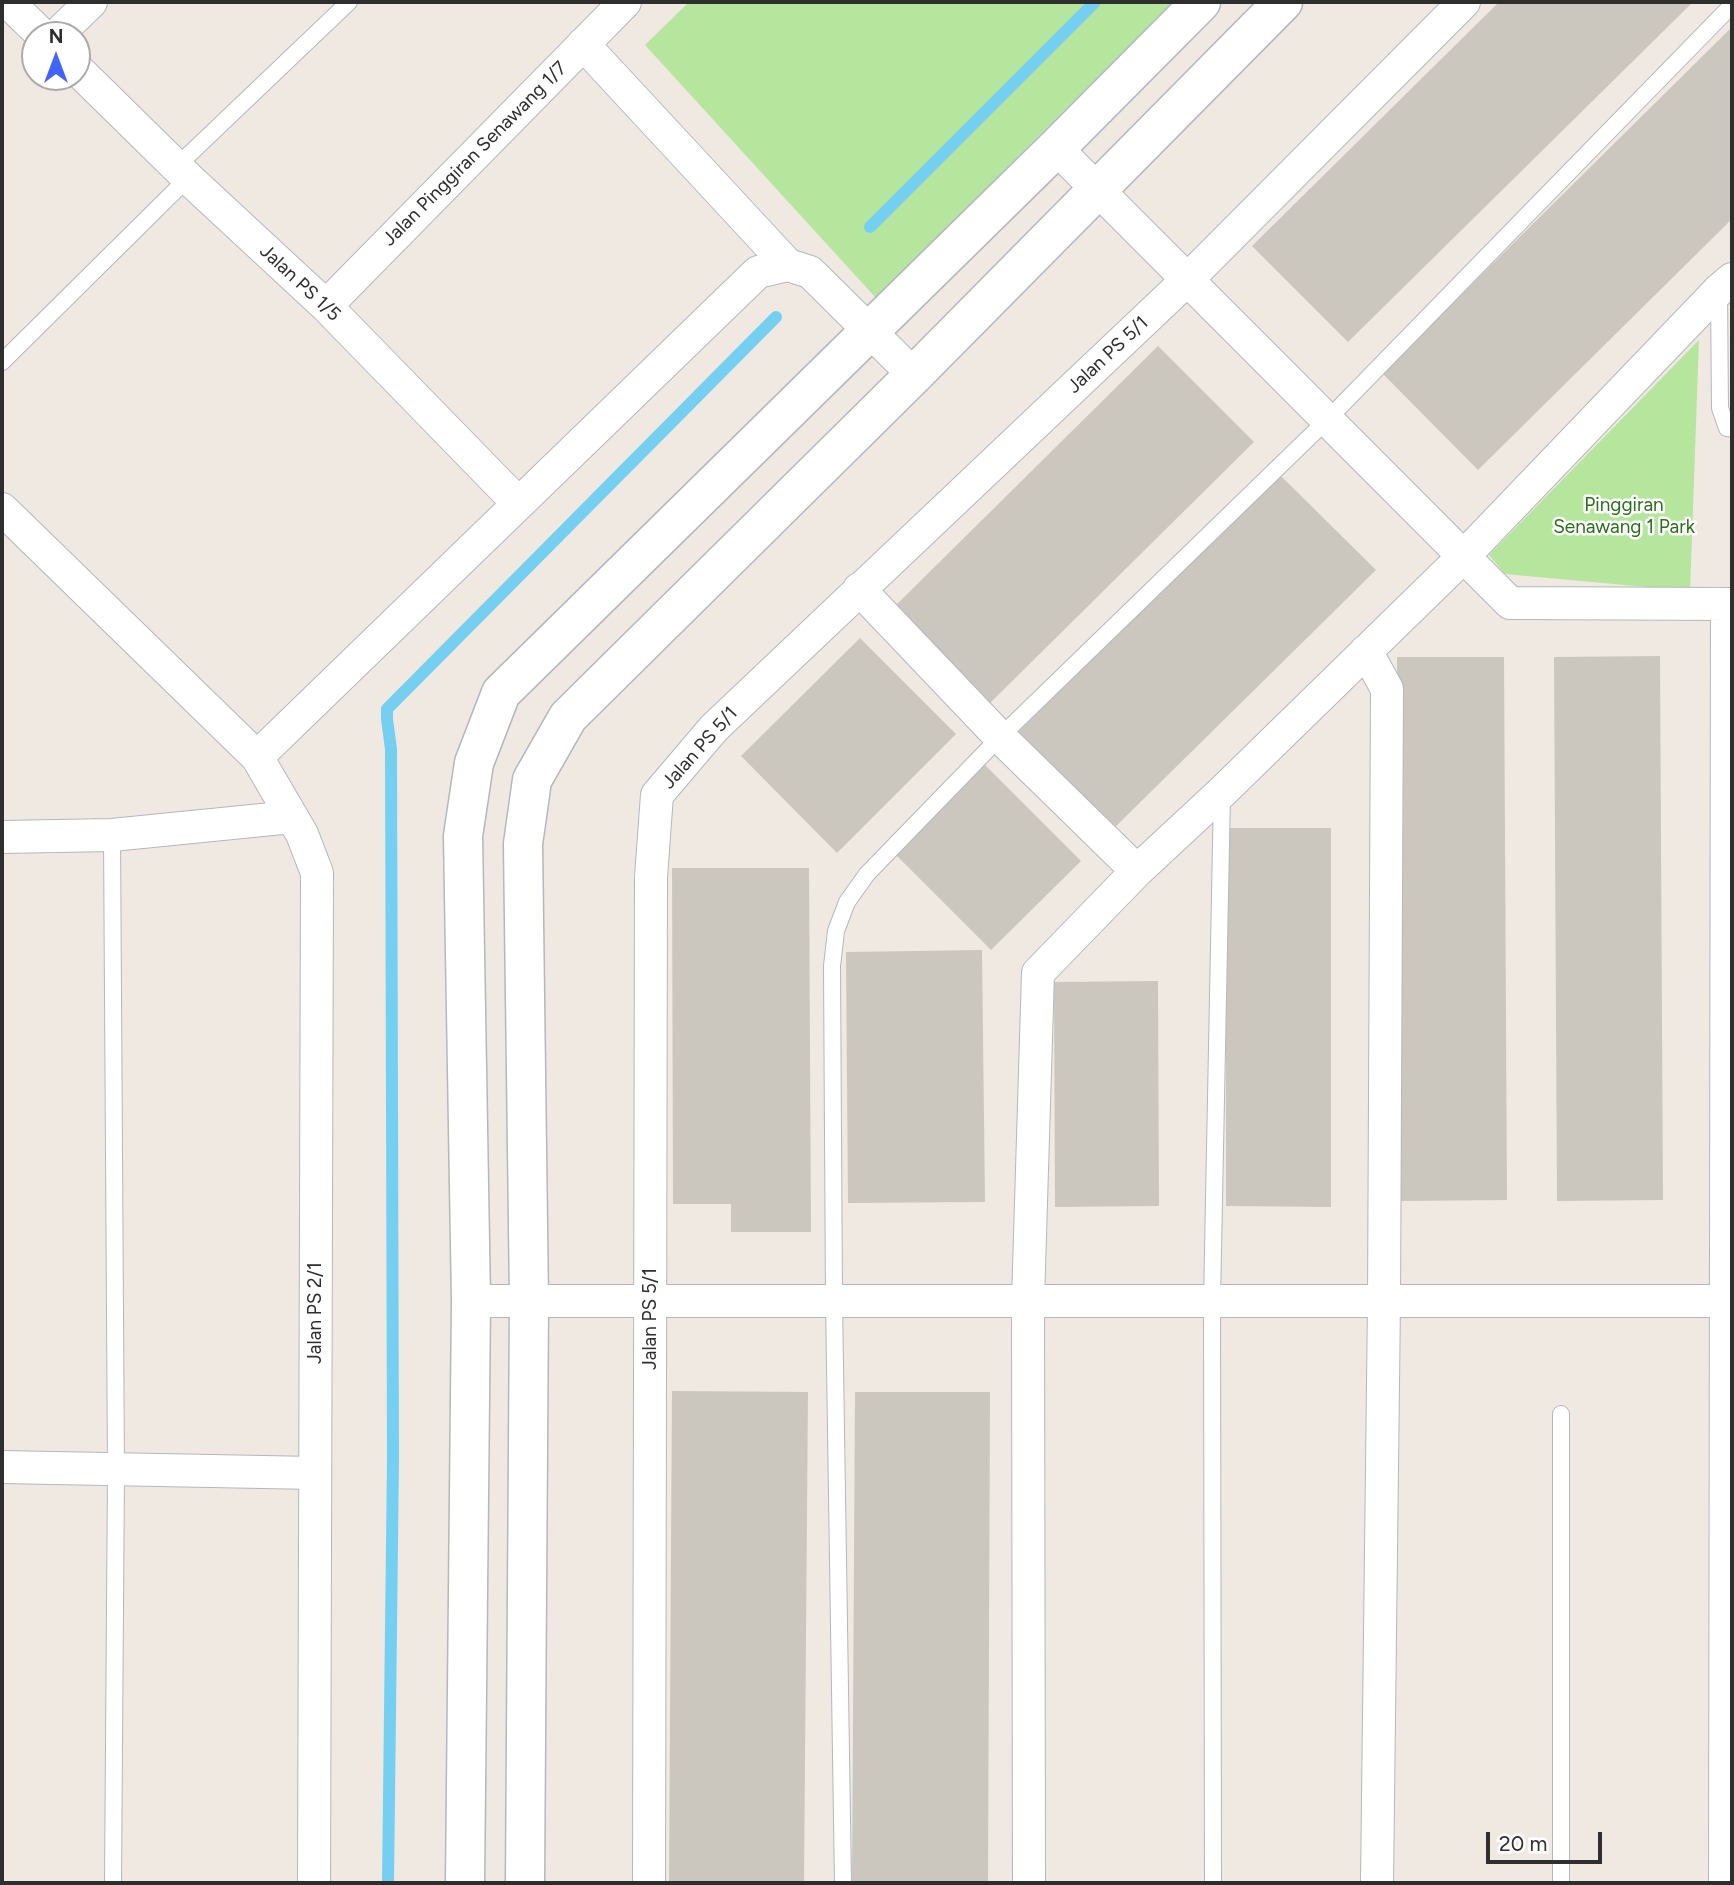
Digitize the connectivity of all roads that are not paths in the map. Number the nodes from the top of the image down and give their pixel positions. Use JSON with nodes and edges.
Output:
{"nodes":[{"id":1,"x":8,"y":2,"type":"edge"},
{"id":2,"x":91,"y":2,"type":"edge"},
{"id":3,"x":349,"y":2,"type":"edge"},
{"id":4,"x":625,"y":2,"type":"edge"},
{"id":5,"x":1200,"y":2,"type":"edge"},
{"id":6,"x":1283,"y":2,"type":"edge"},
{"id":7,"x":1464,"y":2,"type":"edge"},
{"id":8,"x":1732,"y":5,"type":"edge"},
{"id":9,"x":28,"y":21,"type":"edge"},
{"id":10,"x":71,"y":21,"type":"edge"},
{"id":11,"x":583,"y":44,"type":"junction"},
{"id":12,"x":91,"y":83,"type":"edge"},
{"id":13,"x":1056,"y":148,"type":"junction"},
{"id":14,"x":182,"y":173,"type":"junction"},
{"id":15,"x":1097,"y":190,"type":"junction"},
{"id":16,"x":788,"y":265,"type":"junction"},
{"id":17,"x":1187,"y":280,"type":"junction"},
{"id":18,"x":1726,"y":285,"type":"edge"},
{"id":19,"x":326,"y":306,"type":"junction"},
{"id":20,"x":869,"y":331,"type":"junction"},
{"id":21,"x":2,"y":362,"type":"edge"},
{"id":22,"x":914,"y":374,"type":"junction"},
{"id":23,"x":1327,"y":420,"type":"junction"},
{"id":24,"x":1732,"y":429,"type":"edge"},
{"id":25,"x":518,"y":503,"type":"junction"},
{"id":26,"x":2,"y":509,"type":"edge"},
{"id":27,"x":1462,"y":557,"type":"junction"},
{"id":28,"x":859,"y":589,"type":"junction"},
{"id":29,"x":1730,"y":604,"type":"edge"},
{"id":30,"x":1366,"y":651,"type":"junction"},
{"id":31,"x":1000,"y":737,"type":"junction"},
{"id":32,"x":257,"y":757,"type":"junction"},
{"id":33,"x":1222,"y":792,"type":"junction"},
{"id":34,"x":292,"y":817,"type":"junction"},
{"id":35,"x":112,"y":835,"type":"junction"},
{"id":36,"x":2,"y":837,"type":"edge"},
{"id":37,"x":1137,"y":871,"type":"junction"},
{"id":38,"x":471,"y":1301,"type":"junction"},
{"id":39,"x":528,"y":1301,"type":"junction"},
{"id":40,"x":650,"y":1301,"type":"junction"},
{"id":41,"x":834,"y":1301,"type":"junction"},
{"id":42,"x":1028,"y":1301,"type":"junction"},
{"id":43,"x":1212,"y":1301,"type":"junction"},
{"id":44,"x":1384,"y":1301,"type":"junction"},
{"id":45,"x":1729,"y":1301,"type":"edge"},
{"id":46,"x":1562,"y":1414,"type":"dead end"},
{"id":47,"x":2,"y":1467,"type":"edge"},
{"id":48,"x":116,"y":1470,"type":"junction"},
{"id":49,"x":315,"y":1473,"type":"junction"},
{"id":50,"x":113,"y":1883,"type":"edge"},
{"id":51,"x":314,"y":1883,"type":"edge"},
{"id":52,"x":466,"y":1883,"type":"edge"},
{"id":53,"x":525,"y":1883,"type":"edge"},
{"id":54,"x":649,"y":1883,"type":"edge"},
{"id":55,"x":843,"y":1883,"type":"edge"},
{"id":56,"x":1029,"y":1883,"type":"edge"},
{"id":57,"x":1213,"y":1883,"type":"edge"},
{"id":58,"x":1377,"y":1883,"type":"edge"},
{"id":59,"x":1560,"y":1883,"type":"edge"},
{"id":60,"x":1725,"y":1883,"type":"edge"}],
"edges":[{"from":1,"to":9,"type":"street"},
{"from":2,"to":10,"type":"street"},
{"from":3,"to":14,"type":"lane"},
{"from":4,"to":11,"type":"street","name":"Jalan Pinggiran Senawang 1/7"},
{"from":5,"to":13,"type":"street"},
{"from":6,"to":15,"type":"street"},
{"from":7,"to":17,"type":"street","name":"Jalan PS 5/1"},
{"from":8,"to":23,"type":"lane"},
{"from":11,"to":16,"type":"street"},
{"from":11,"to":19,"type":"street","name":"Jalan Pinggiran Senawang 1/7"},
{"from":12,"to":14,"type":"street","name":"Jalan PS 1/5"},
{"from":13,"to":15,"type":"street"},
{"from":13,"to":20,"type":"street"},
{"from":14,"to":19,"type":"street","name":"Jalan PS 1/5"},
{"from":14,"to":21,"type":"lane"},
{"from":15,"to":17,"type":"street"},
{"from":15,"to":22,"type":"street"},
{"from":16,"to":20,"type":"street"},
{"from":16,"to":25,"type":"street"},
{"from":17,"to":23,"type":"street"},
{"from":17,"to":28,"type":"street","name":"Jalan PS 5/1"},
{"from":18,"to":24,"type":"lane"},
{"from":18,"to":27,"type":"street"},
{"from":19,"to":25,"type":"street","name":"Jalan PS 1/5"},
{"from":20,"to":22,"type":"street"},
{"from":20,"to":38,"type":"street"},
{"from":22,"to":39,"type":"street"},
{"from":23,"to":27,"type":"street"},
{"from":23,"to":31,"type":"lane"},
{"from":25,"to":32,"type":"street"},
{"from":26,"to":32,"type":"street","name":"Jalan PS 2/1"},
{"from":27,"to":29,"type":"street"},
{"from":27,"to":30,"type":"street"},
{"from":28,"to":31,"type":"street"},
{"from":28,"to":40,"type":"street","name":"Jalan PS 5/1"},
{"from":29,"to":45,"type":"street"},
{"from":30,"to":33,"type":"street"},
{"from":30,"to":44,"type":"street"},
{"from":31,"to":37,"type":"street"},
{"from":31,"to":41,"type":"lane"},
{"from":32,"to":34,"type":"street","name":"Jalan PS 2/1"},
{"from":33,"to":37,"type":"street"},
{"from":33,"to":43,"type":"lane"},
{"from":34,"to":35,"type":"street"},
{"from":34,"to":49,"type":"street","name":"Jalan PS 2/1"},
{"from":35,"to":36,"type":"street"},
{"from":35,"to":48,"type":"lane"},
{"from":37,"to":42,"type":"street"},
{"from":38,"to":39,"type":"street"},
{"from":38,"to":52,"type":"street"},
{"from":39,"to":40,"type":"street"},
{"from":39,"to":53,"type":"street"},
{"from":40,"to":41,"type":"street"},
{"from":40,"to":54,"type":"street","name":"Jalan PS 5/1"},
{"from":41,"to":42,"type":"street"},
{"from":41,"to":55,"type":"lane"},
{"from":42,"to":43,"type":"street"},
{"from":42,"to":56,"type":"street"},
{"from":43,"to":44,"type":"street"},
{"from":43,"to":57,"type":"lane"},
{"from":44,"to":45,"type":"street"},
{"from":44,"to":58,"type":"street"},
{"from":45,"to":60,"type":"street"},
{"from":46,"to":59,"type":"lane"},
{"from":47,"to":48,"type":"street"},
{"from":48,"to":49,"type":"street"},
{"from":48,"to":50,"type":"lane"},
{"from":49,"to":51,"type":"street","name":"Jalan PS 2/1"}]}
